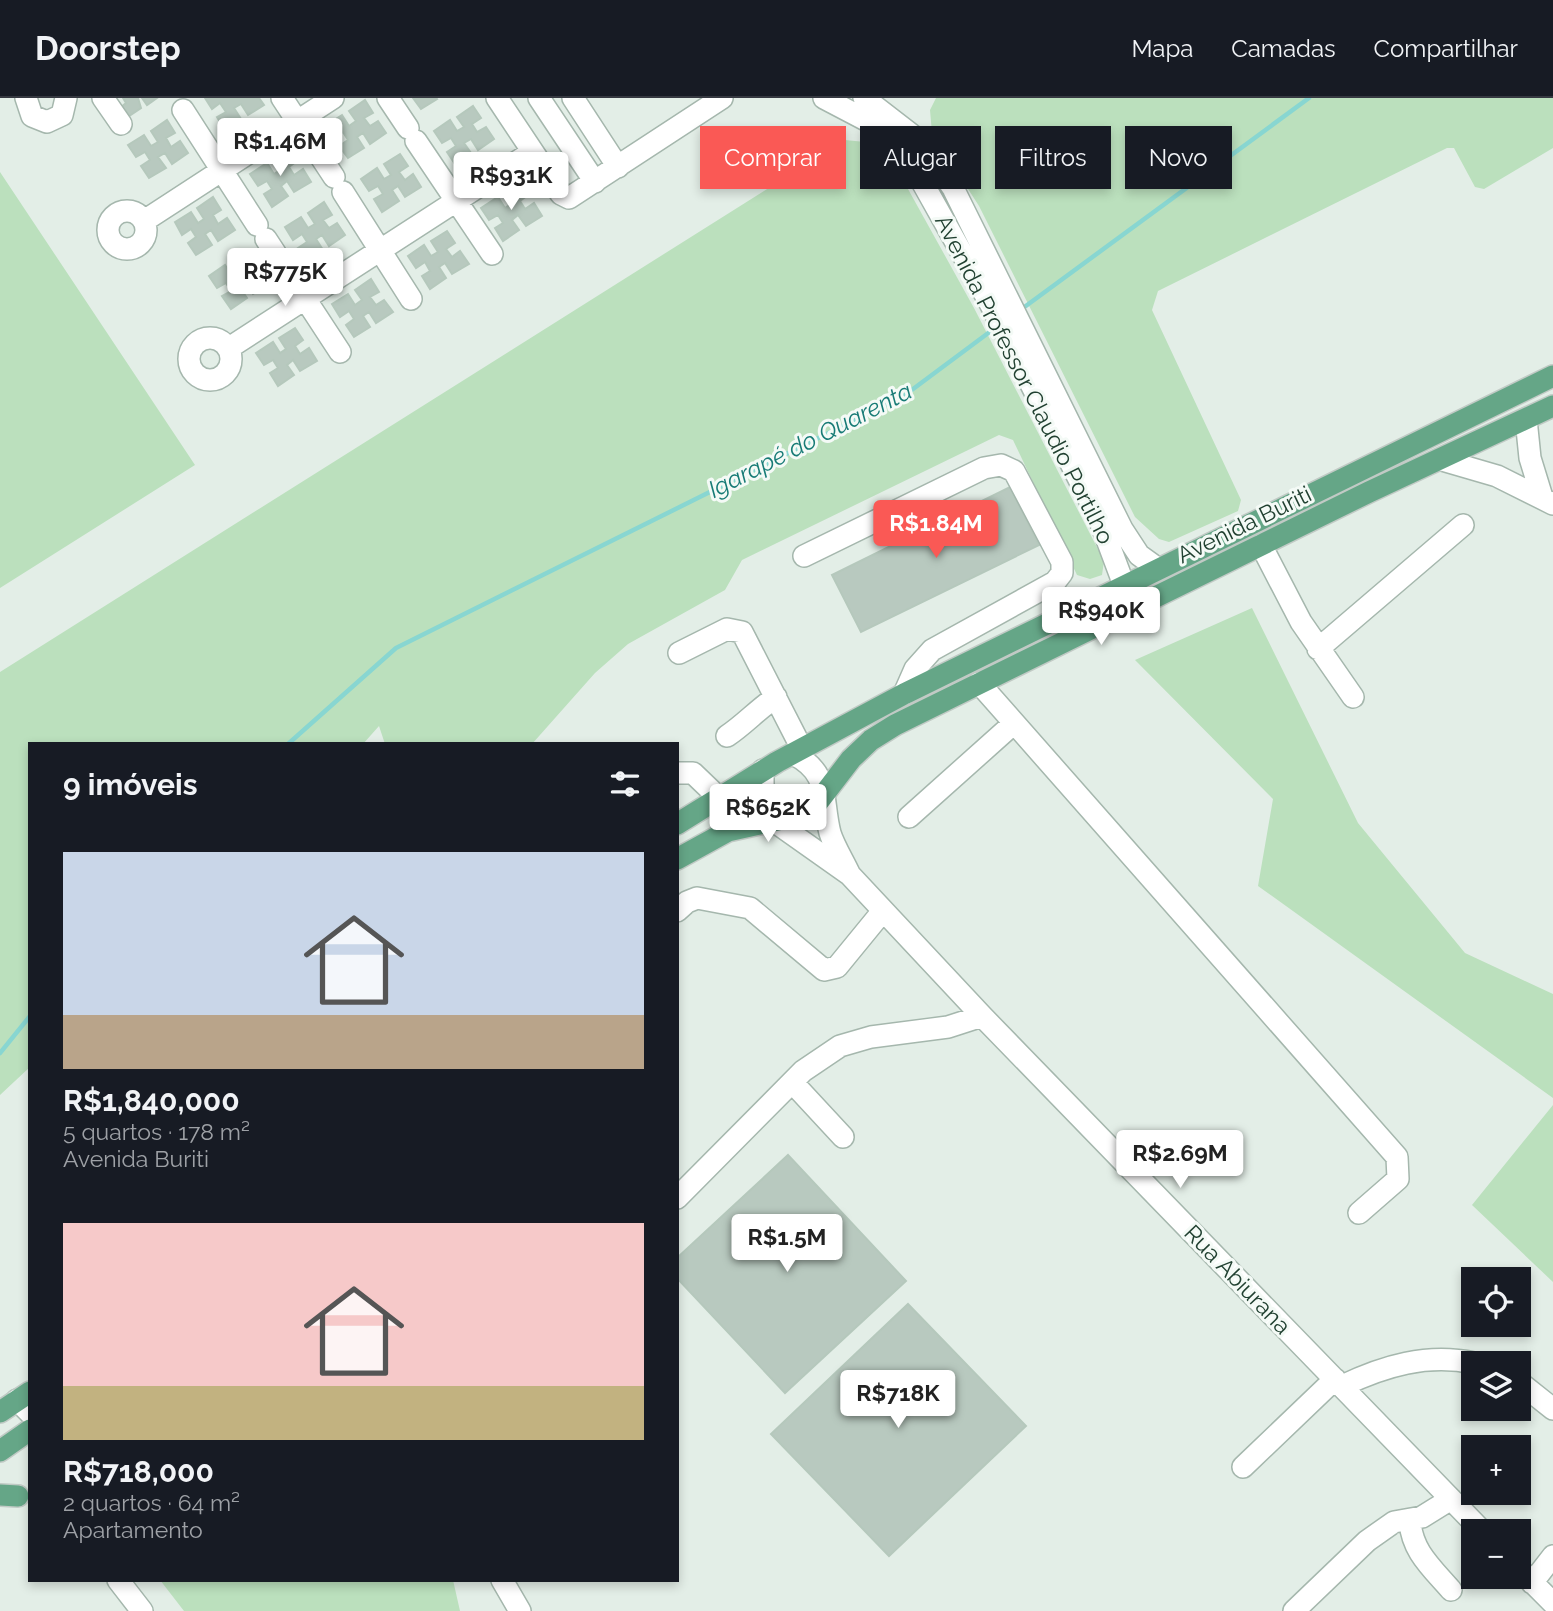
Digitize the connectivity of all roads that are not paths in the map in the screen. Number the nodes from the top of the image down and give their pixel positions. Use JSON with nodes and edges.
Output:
{"nodes":[{"id":1,"x":26,"y":98,"type":"edge"},
{"id":2,"x":66,"y":98,"type":"edge"},
{"id":3,"x":103,"y":98,"type":"edge"},
{"id":4,"x":282,"y":98,"type":"edge"},
{"id":5,"x":333,"y":98,"type":"edge"},
{"id":6,"x":388,"y":98,"type":"edge"},
{"id":7,"x":539,"y":98,"type":"edge"},
{"id":8,"x":573,"y":98,"type":"edge"},
{"id":9,"x":722,"y":98,"type":"edge"},
{"id":10,"x":824,"y":98,"type":"edge"},
{"id":11,"x":864,"y":98,"type":"edge"},
{"id":12,"x":500,"y":99,"type":"edge"},
{"id":13,"x":183,"y":110,"type":"dead end"},
{"id":14,"x":297,"y":121,"type":"junction"},
{"id":15,"x":121,"y":124,"type":"dead end"},
{"id":16,"x":532,"y":152,"type":"junction"},
{"id":17,"x":618,"y":167,"type":"junction"},
{"id":18,"x":223,"y":170,"type":"junction"},
{"id":19,"x":595,"y":182,"type":"junction"},
{"id":20,"x":456,"y":201,"type":"junction"},
{"id":21,"x":144,"y":221,"type":"dead end"},
{"id":22,"x":379,"y":249,"type":"junction"},
{"id":23,"x":492,"y":254,"type":"dead end"},
{"id":24,"x":304,"y":299,"type":"junction"},
{"id":25,"x":411,"y":299,"type":"dead end"},
{"id":26,"x":999,"y":304,"type":"junction"},
{"id":27,"x":1020,"y":345,"type":"junction"},
{"id":28,"x":229,"y":348,"type":"dead end"},
{"id":29,"x":340,"y":352,"type":"dead end"},
{"id":30,"x":1553,"y":376,"type":"edge"},
{"id":31,"x":1553,"y":405,"type":"edge"},
{"id":32,"x":1526,"y":419,"type":"junction"},
{"id":33,"x":1442,"y":460,"type":"junction"},
{"id":34,"x":1546,"y":491,"type":"edge"},
{"id":35,"x":1463,"y":525,"type":"dead end"},
{"id":36,"x":1261,"y":545,"type":"junction"},
{"id":37,"x":804,"y":556,"type":"dead end"},
{"id":38,"x":1157,"y":568,"type":"junction"},
{"id":39,"x":1124,"y":585,"type":"junction"},
{"id":40,"x":1318,"y":649,"type":"junction"},
{"id":41,"x":679,"y":653,"type":"dead end"},
{"id":42,"x":979,"y":683,"type":"junction"},
{"id":43,"x":904,"y":694,"type":"junction"},
{"id":44,"x":776,"y":697,"type":"junction"},
{"id":45,"x":1353,"y":697,"type":"dead end"},
{"id":46,"x":1013,"y":724,"type":"junction"},
{"id":47,"x":727,"y":736,"type":"dead end"},
{"id":48,"x":798,"y":751,"type":"junction"},
{"id":49,"x":764,"y":770,"type":"junction"},
{"id":50,"x":679,"y":773,"type":"edge"},
{"id":51,"x":825,"y":795,"type":"junction"},
{"id":52,"x":718,"y":797,"type":"junction"},
{"id":53,"x":909,"y":817,"type":"dead end"},
{"id":54,"x":775,"y":822,"type":"junction"},
{"id":55,"x":679,"y":823,"type":"edge"},
{"id":56,"x":679,"y":858,"type":"edge"},
{"id":57,"x":850,"y":875,"type":"junction"},
{"id":58,"x":679,"y":909,"type":"edge"},
{"id":59,"x":882,"y":912,"type":"junction"},
{"id":60,"x":982,"y":1016,"type":"junction"},
{"id":61,"x":792,"y":1082,"type":"junction"},
{"id":62,"x":843,"y":1137,"type":"dead end"},
{"id":63,"x":679,"y":1196,"type":"edge"},
{"id":64,"x":1359,"y":1213,"type":"dead end"},
{"id":65,"x":1461,"y":1362,"type":"edge"},
{"id":66,"x":1338,"y":1382,"type":"junction"},
{"id":67,"x":1531,"y":1392,"type":"edge"},
{"id":68,"x":1553,"y":1409,"type":"edge"},
{"id":69,"x":28,"y":1431,"type":"edge"},
{"id":70,"x":0,"y":1451,"type":"edge"},
{"id":71,"x":1243,"y":1467,"type":"dead end"},
{"id":72,"x":1451,"y":1499,"type":"junction"},
{"id":73,"x":1470,"y":1519,"type":"edge"},
{"id":74,"x":1410,"y":1520,"type":"junction"},
{"id":75,"x":1541,"y":1568,"type":"edge"},
{"id":76,"x":120,"y":1582,"type":"edge"},
{"id":77,"x":503,"y":1582,"type":"edge"},
{"id":78,"x":1451,"y":1590,"type":"dead end"},
{"id":79,"x":1553,"y":1603,"type":"edge"},
{"id":80,"x":142,"y":1611,"type":"edge"},
{"id":81,"x":520,"y":1611,"type":"edge"},
{"id":82,"x":1294,"y":1611,"type":"edge"}],
"edges":[{"from":1,"to":2,"type":"street"},
{"from":3,"to":15,"type":"street"},
{"from":4,"to":14,"type":"street"},
{"from":5,"to":14,"type":"street"},
{"from":6,"to":20,"type":"street"},
{"from":7,"to":19,"type":"street"},
{"from":8,"to":17,"type":"street"},
{"from":9,"to":17,"type":"street"},
{"from":10,"to":26,"type":"street","name":"Avenida Professor Claudio Portilho"},
{"from":11,"to":26,"type":"street"},
{"from":12,"to":16,"type":"street"},
{"from":13,"to":18,"type":"street"},
{"from":14,"to":18,"type":"street"},
{"from":14,"to":22,"type":"street"},
{"from":16,"to":19,"type":"street"},
{"from":16,"to":20,"type":"street"},
{"from":17,"to":19,"type":"street"},
{"from":18,"to":21,"type":"street"},
{"from":18,"to":24,"type":"street"},
{"from":20,"to":22,"type":"street"},
{"from":20,"to":23,"type":"street"},
{"from":22,"to":24,"type":"street"},
{"from":22,"to":25,"type":"street"},
{"from":24,"to":28,"type":"street"},
{"from":24,"to":29,"type":"street"},
{"from":26,"to":27,"type":"street"},
{"from":27,"to":38,"type":"street"},
{"from":27,"to":39,"type":"street","name":"Avenida Professor Claudio Portilho"},
{"from":30,"to":38,"type":"main road","name":"Avenida Buriti"},
{"from":31,"to":32,"type":"main road","name":"Avenida Buriti"},
{"from":32,"to":33,"type":"main road","name":"Avenida Buriti"},
{"from":32,"to":34,"type":"street"},
{"from":33,"to":34,"type":"street"},
{"from":33,"to":36,"type":"main road","name":"Avenida Buriti"},
{"from":35,"to":40,"type":"street"},
{"from":36,"to":40,"type":"street"},
{"from":36,"to":42,"type":"main road","name":"Avenida Buriti"},
{"from":37,"to":43,"type":"street"},
{"from":38,"to":39,"type":"main road","name":"Avenida Buriti"},
{"from":39,"to":43,"type":"main road","name":"Avenida Buriti"},
{"from":40,"to":45,"type":"street"},
{"from":41,"to":44,"type":"street"},
{"from":42,"to":46,"type":"street"},
{"from":42,"to":51,"type":"main road","name":"Avenida Buriti"},
{"from":43,"to":48,"type":"main road","name":"Avenida Buriti"},
{"from":44,"to":47,"type":"street"},
{"from":44,"to":48,"type":"street"},
{"from":46,"to":53,"type":"street"},
{"from":46,"to":64,"type":"street"},
{"from":48,"to":49,"type":"main road","name":"Avenida Buriti"},
{"from":48,"to":51,"type":"street","name":"Rua Abiurana"},
{"from":49,"to":52,"type":"main road","name":"Avenida Buriti"},
{"from":49,"to":54,"type":"street"},
{"from":50,"to":52,"type":"street"},
{"from":51,"to":54,"type":"main road","name":"Avenida Buriti"},
{"from":51,"to":57,"type":"street","name":"Rua Abiurana"},
{"from":52,"to":55,"type":"main road","name":"Avenida Buriti"},
{"from":54,"to":56,"type":"main road","name":"Avenida Buriti"},
{"from":54,"to":57,"type":"street","name":"Rua Abiurana"},
{"from":57,"to":59,"type":"street","name":"Rua Abiurana"},
{"from":58,"to":59,"type":"street"},
{"from":59,"to":60,"type":"street","name":"Rua Abiurana"},
{"from":60,"to":61,"type":"street"},
{"from":60,"to":66,"type":"street","name":"Rua Abiurana"},
{"from":61,"to":62,"type":"street"},
{"from":61,"to":63,"type":"street"},
{"from":65,"to":66,"type":"street"},
{"from":66,"to":71,"type":"street"},
{"from":66,"to":72,"type":"street","name":"Rua Abiurana"},
{"from":67,"to":68,"type":"street"},
{"from":69,"to":70,"type":"main road"},
{"from":72,"to":73,"type":"street","name":"Rua Abiurana"},
{"from":72,"to":74,"type":"street"},
{"from":74,"to":78,"type":"street"},
{"from":74,"to":82,"type":"street"},
{"from":75,"to":79,"type":"street"},
{"from":76,"to":80,"type":"street"},
{"from":77,"to":81,"type":"street"}]}
